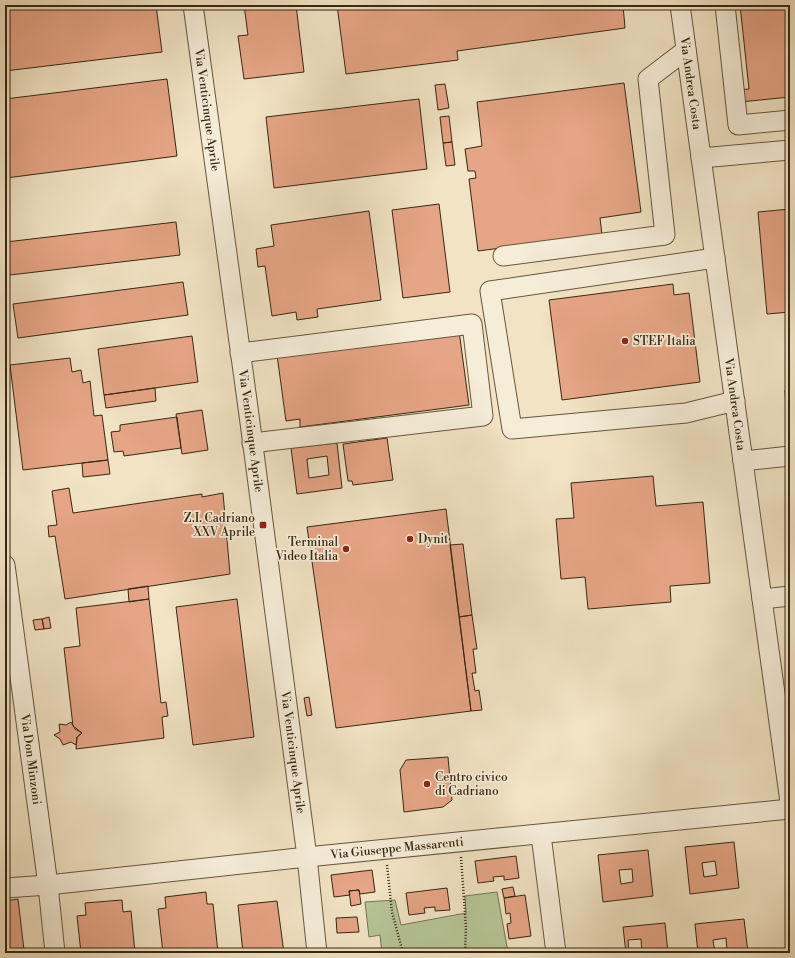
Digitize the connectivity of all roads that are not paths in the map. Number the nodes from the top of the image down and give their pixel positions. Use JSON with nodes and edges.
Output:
{"nodes":[{"id":1,"x":193,"y":5,"type":"edge"},
{"id":2,"x":680,"y":5,"type":"edge"},
{"id":3,"x":725,"y":5,"type":"edge"},
{"id":4,"x":686,"y":50,"type":"junction"},
{"id":5,"x":790,"y":120,"type":"edge"},
{"id":6,"x":790,"y":150,"type":"edge"},
{"id":7,"x":701,"y":158,"type":"junction"},
{"id":8,"x":503,"y":256,"type":"dead end"},
{"id":9,"x":715,"y":258,"type":"junction"},
{"id":10,"x":240,"y":352,"type":"junction"},
{"id":11,"x":735,"y":401,"type":"junction"},
{"id":12,"x":252,"y":443,"type":"junction"},
{"id":13,"x":790,"y":456,"type":"edge"},
{"id":14,"x":743,"y":461,"type":"junction"},
{"id":15,"x":5,"y":565,"type":"edge"},
{"id":16,"x":790,"y":596,"type":"edge"},
{"id":17,"x":762,"y":599,"type":"junction"},
{"id":18,"x":790,"y":802,"type":"edge"},
{"id":19,"x":790,"y":809,"type":"edge"},
{"id":20,"x":541,"y":835,"type":"junction"},
{"id":21,"x":306,"y":857,"type":"junction"},
{"id":22,"x":48,"y":885,"type":"junction"},
{"id":23,"x":5,"y":888,"type":"edge"},
{"id":24,"x":55,"y":953,"type":"edge"},
{"id":25,"x":317,"y":953,"type":"edge"},
{"id":26,"x":556,"y":953,"type":"edge"}],
"edges":[{"from":1,"to":10,"type":"street","name":"Via Venticinque Aprile"},
{"from":2,"to":4,"type":"street","name":"Via Andrea Costa"},
{"from":3,"to":5,"type":"street"},
{"from":4,"to":7,"type":"street","name":"Via Andrea Costa"},
{"from":4,"to":8,"type":"street"},
{"from":6,"to":7,"type":"street"},
{"from":7,"to":9,"type":"street","name":"Via Andrea Costa"},
{"from":9,"to":11,"type":"street","name":"Via Andrea Costa"},
{"from":9,"to":11,"type":"street"},
{"from":10,"to":12,"type":"street","name":"Via Venticinque Aprile"},
{"from":10,"to":12,"type":"street"},
{"from":11,"to":14,"type":"street","name":"Via Andrea Costa"},
{"from":12,"to":21,"type":"street","name":"Via Venticinque Aprile"},
{"from":13,"to":14,"type":"street"},
{"from":14,"to":17,"type":"street","name":"Via Andrea Costa"},
{"from":15,"to":22,"type":"street","name":"Via Don Minzoni"},
{"from":16,"to":17,"type":"street"},
{"from":17,"to":18,"type":"street","name":"Via Andrea Costa"},
{"from":19,"to":20,"type":"street","name":"Via Giuseppe Massarenti"},
{"from":20,"to":21,"type":"street","name":"Via Giuseppe Massarenti"},
{"from":20,"to":26,"type":"street"},
{"from":21,"to":22,"type":"street","name":"Via Giuseppe Massarenti"},
{"from":21,"to":25,"type":"street","name":"Via Venticinque Aprile"},
{"from":22,"to":23,"type":"street","name":"Via Giuseppe Massarenti"},
{"from":22,"to":24,"type":"street","name":"Via Don Minzoni"}]}
